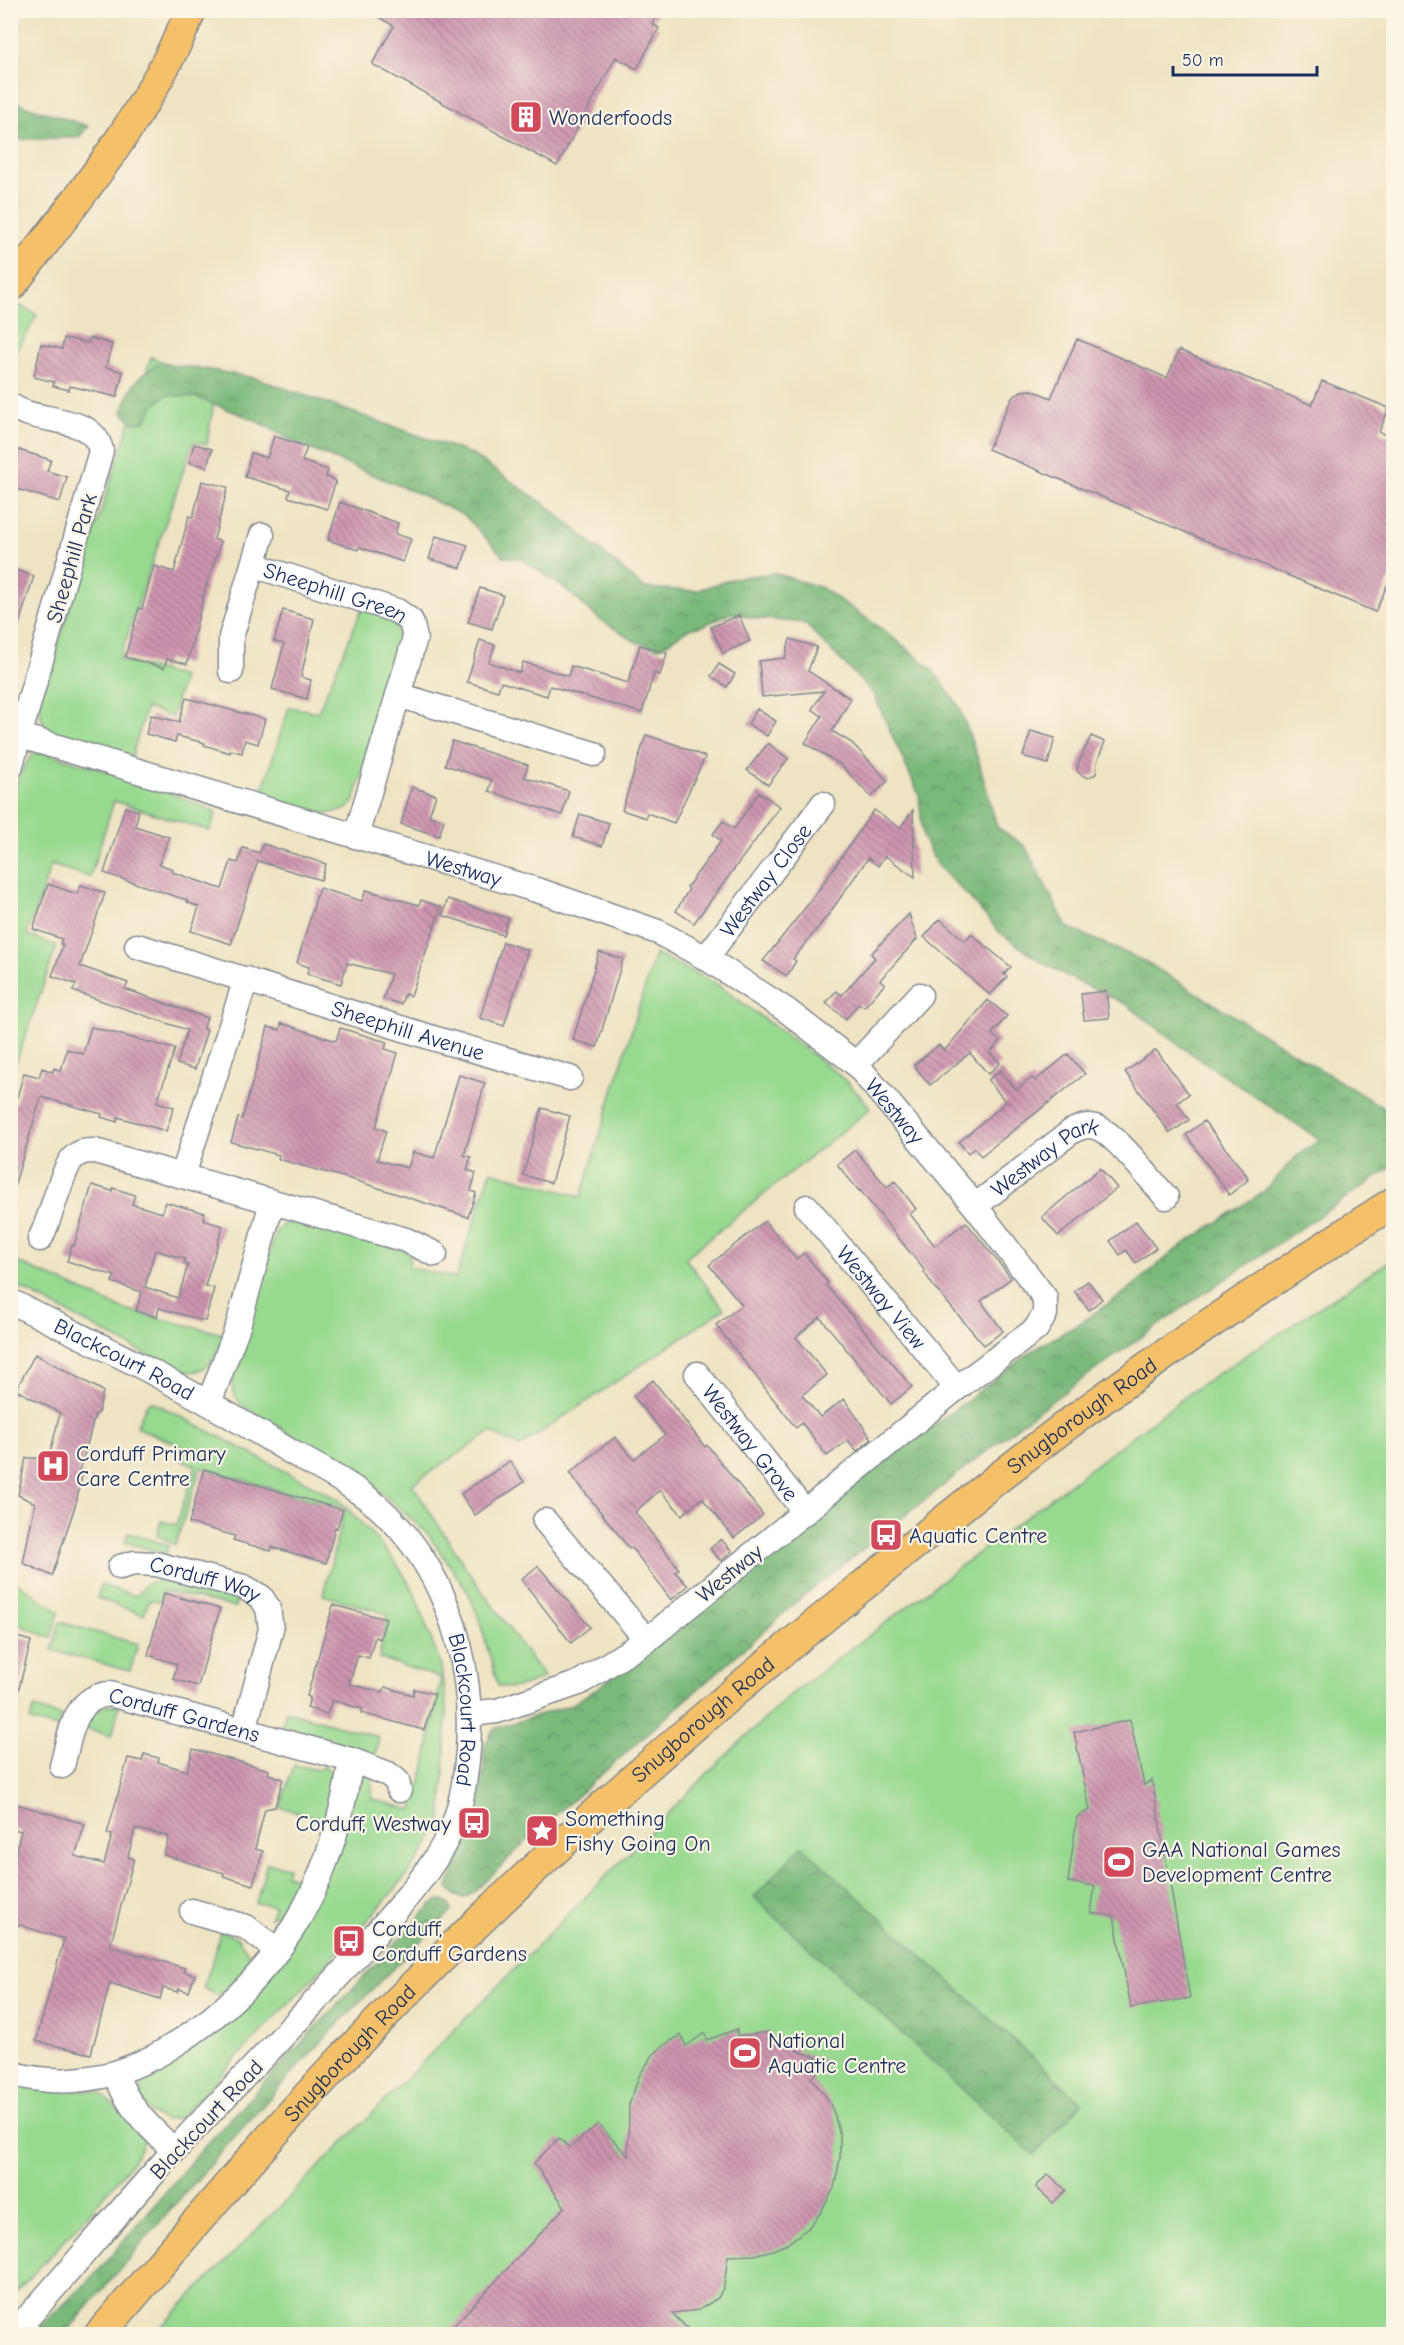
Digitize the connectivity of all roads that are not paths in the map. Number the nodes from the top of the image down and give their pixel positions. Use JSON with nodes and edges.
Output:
{"nodes":[{"id":1,"x":191,"y":10,"type":"edge"},
{"id":2,"x":10,"y":286,"type":"edge"},
{"id":3,"x":10,"y":405,"type":"edge"},
{"id":4,"x":262,"y":535,"type":"dead end"},
{"id":5,"x":253,"y":565,"type":"junction"},
{"id":6,"x":231,"y":671,"type":"dead end"},
{"id":7,"x":398,"y":695,"type":"junction"},
{"id":8,"x":21,"y":736,"type":"junction"},
{"id":9,"x":594,"y":754,"type":"dead end"},
{"id":10,"x":10,"y":768,"type":"edge"},
{"id":11,"x":823,"y":804,"type":"dead end"},
{"id":12,"x":356,"y":836,"type":"junction"},
{"id":13,"x":137,"y":946,"type":"dead end"},
{"id":14,"x":706,"y":958,"type":"junction"},
{"id":15,"x":246,"y":979,"type":"junction"},
{"id":16,"x":920,"y":995,"type":"dead end"},
{"id":17,"x":856,"y":1064,"type":"junction"},
{"id":18,"x":570,"y":1078,"type":"dead end"},
{"id":19,"x":183,"y":1175,"type":"junction"},
{"id":20,"x":1166,"y":1197,"type":"dead end"},
{"id":21,"x":272,"y":1202,"type":"junction"},
{"id":22,"x":1394,"y":1202,"type":"edge"},
{"id":23,"x":975,"y":1206,"type":"junction"},
{"id":24,"x":807,"y":1207,"type":"dead end"},
{"id":25,"x":40,"y":1239,"type":"dead end"},
{"id":26,"x":435,"y":1254,"type":"dead end"},
{"id":27,"x":10,"y":1300,"type":"edge"},
{"id":28,"x":697,"y":1374,"type":"dead end"},
{"id":29,"x":957,"y":1388,"type":"junction"},
{"id":30,"x":209,"y":1403,"type":"junction"},
{"id":31,"x":805,"y":1512,"type":"junction"},
{"id":32,"x":545,"y":1521,"type":"dead end"},
{"id":33,"x":120,"y":1567,"type":"dead end"},
{"id":34,"x":647,"y":1640,"type":"junction"},
{"id":35,"x":470,"y":1714,"type":"junction"},
{"id":36,"x":244,"y":1730,"type":"junction"},
{"id":37,"x":351,"y":1760,"type":"junction"},
{"id":38,"x":62,"y":1766,"type":"dead end"},
{"id":39,"x":399,"y":1790,"type":"dead end"},
{"id":40,"x":192,"y":1911,"type":"dead end"},
{"id":41,"x":277,"y":1950,"type":"junction"},
{"id":42,"x":10,"y":2073,"type":"edge"},
{"id":43,"x":116,"y":2073,"type":"junction"},
{"id":44,"x":174,"y":2150,"type":"junction"},
{"id":45,"x":10,"y":2331,"type":"edge"},
{"id":46,"x":100,"y":2334,"type":"edge"}],
"edges":[{"from":1,"to":2,"type":"main road"},
{"from":3,"to":8,"type":"street","name":"Sheephill Park"},
{"from":4,"to":5,"type":"street","name":"Sheephill Green"},
{"from":5,"to":6,"type":"street","name":"Sheephill Green"},
{"from":5,"to":7,"type":"street","name":"Sheephill Green"},
{"from":7,"to":9,"type":"street"},
{"from":7,"to":12,"type":"street","name":"Sheephill Green"},
{"from":8,"to":10,"type":"street","name":"Sheephill Park"},
{"from":8,"to":12,"type":"street","name":"Westway"},
{"from":11,"to":14,"type":"street","name":"Westway Close"},
{"from":12,"to":14,"type":"street","name":"Westway"},
{"from":13,"to":15,"type":"street","name":"Sheephill Avenue"},
{"from":14,"to":17,"type":"street","name":"Westway"},
{"from":15,"to":18,"type":"street","name":"Sheephill Avenue"},
{"from":15,"to":19,"type":"street"},
{"from":16,"to":17,"type":"street"},
{"from":17,"to":23,"type":"street","name":"Westway"},
{"from":19,"to":21,"type":"street"},
{"from":19,"to":25,"type":"street"},
{"from":20,"to":23,"type":"street","name":"Westway Park"},
{"from":21,"to":26,"type":"street"},
{"from":21,"to":30,"type":"street"},
{"from":22,"to":46,"type":"main road","name":"Snugborough Road"},
{"from":23,"to":29,"type":"street","name":"Westway"},
{"from":24,"to":29,"type":"street","name":"Westway View"},
{"from":27,"to":30,"type":"street","name":"Blackcourt Road"},
{"from":28,"to":31,"type":"street","name":"Westway Grove"},
{"from":29,"to":31,"type":"street","name":"Westway"},
{"from":30,"to":35,"type":"street","name":"Blackcourt Road"},
{"from":31,"to":34,"type":"street","name":"Westway"},
{"from":32,"to":34,"type":"street"},
{"from":33,"to":36,"type":"street","name":"Corduff Way"},
{"from":34,"to":35,"type":"street","name":"Westway"},
{"from":35,"to":44,"type":"street","name":"Blackcourt Road"},
{"from":36,"to":37,"type":"street","name":"Corduff Gardens"},
{"from":36,"to":38,"type":"street","name":"Corduff Gardens"},
{"from":37,"to":39,"type":"street","name":"Corduff Gardens"},
{"from":37,"to":41,"type":"street"},
{"from":40,"to":41,"type":"street"},
{"from":41,"to":43,"type":"street"},
{"from":42,"to":43,"type":"street"},
{"from":43,"to":44,"type":"street"},
{"from":44,"to":45,"type":"street","name":"Blackcourt Road"}]}
